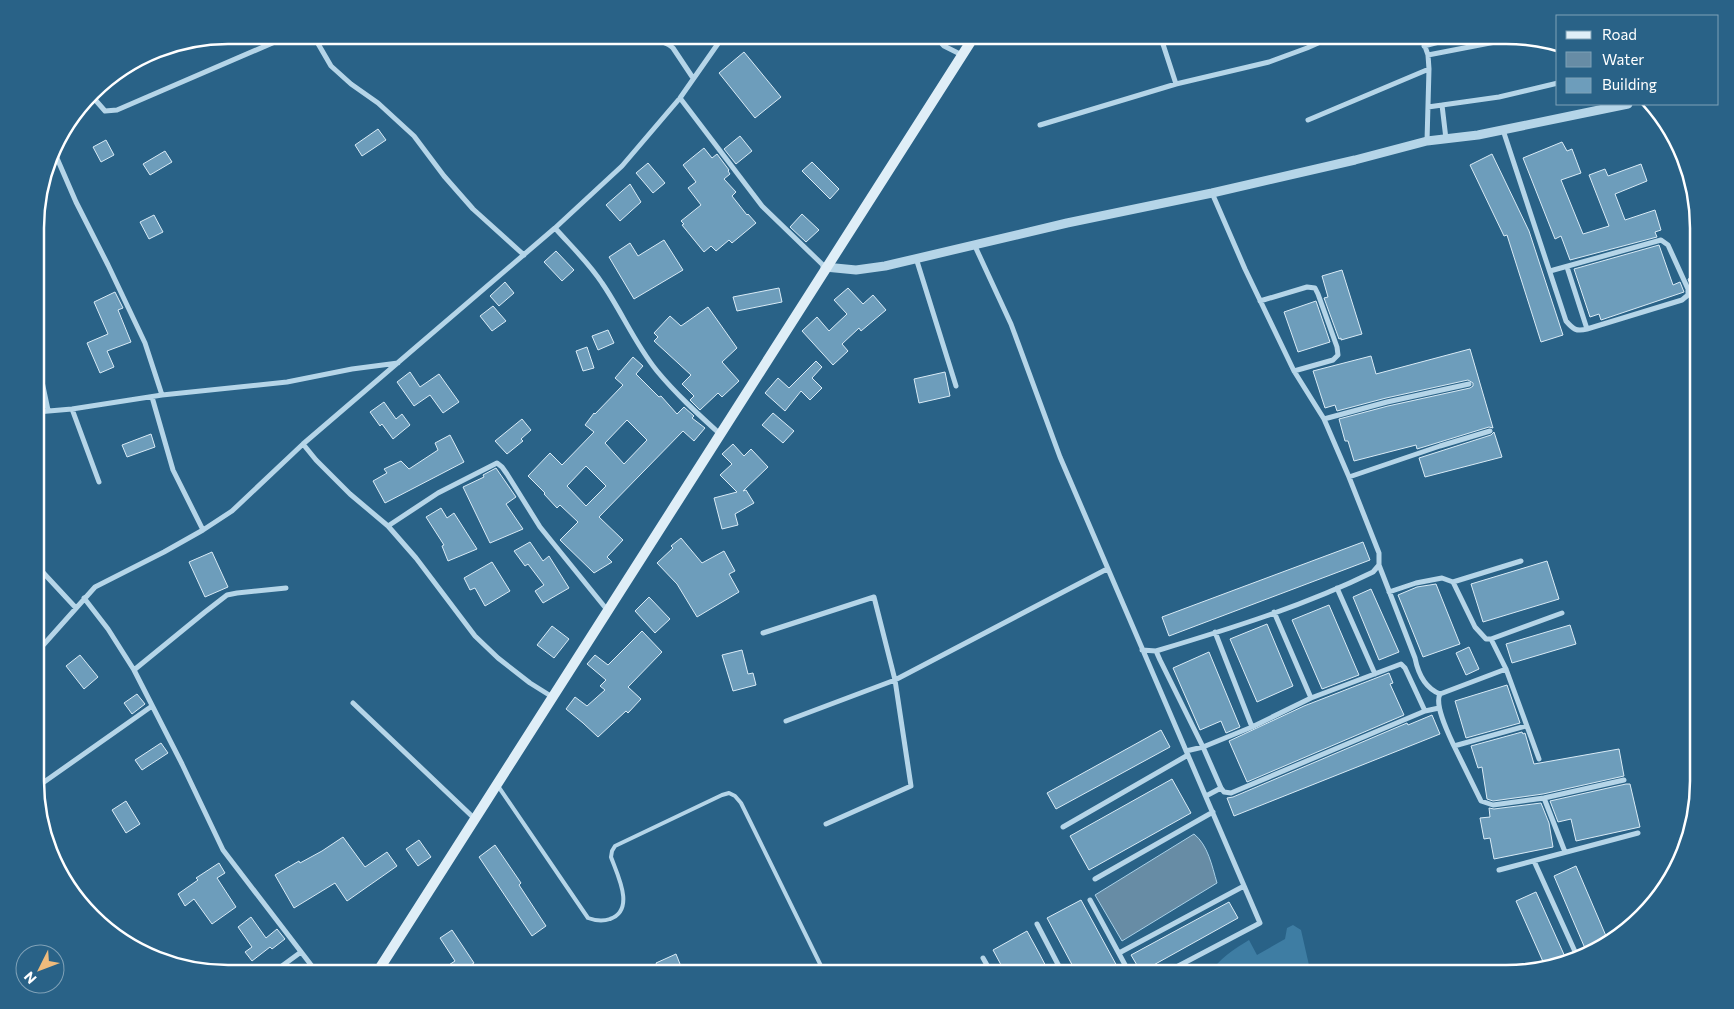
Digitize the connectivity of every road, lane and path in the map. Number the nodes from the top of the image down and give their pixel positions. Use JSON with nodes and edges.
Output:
{"nodes":[{"id":1,"x":270,"y":44,"type":"edge"},
{"id":2,"x":318,"y":44,"type":"edge"},
{"id":3,"x":668,"y":44,"type":"edge"},
{"id":4,"x":718,"y":44,"type":"edge"},
{"id":5,"x":942,"y":44,"type":"edge"},
{"id":6,"x":969,"y":44,"type":"edge"},
{"id":7,"x":1163,"y":44,"type":"edge"},
{"id":8,"x":1316,"y":44,"type":"edge"},
{"id":9,"x":1431,"y":44,"type":"edge"},
{"id":10,"x":1481,"y":44,"type":"edge"},
{"id":11,"x":1424,"y":46,"type":"joint"},
{"id":12,"x":962,"y":55,"type":"junction"},
{"id":13,"x":1428,"y":55,"type":"junction"},
{"id":14,"x":1430,"y":69,"type":"junction"},
{"id":15,"x":693,"y":78,"type":"junction"},
{"id":16,"x":1556,"y":83,"type":"edge"},
{"id":17,"x":1176,"y":84,"type":"junction"},
{"id":18,"x":680,"y":98,"type":"junction"},
{"id":19,"x":96,"y":100,"type":"edge"},
{"id":20,"x":1442,"y":105,"type":"junction"},
{"id":21,"x":1623,"y":105,"type":"edge"},
{"id":22,"x":1428,"y":107,"type":"junction"},
{"id":23,"x":1308,"y":120,"type":"dead end"},
{"id":24,"x":1040,"y":125,"type":"dead end"},
{"id":25,"x":1503,"y":130,"type":"junction"},
{"id":26,"x":1446,"y":139,"type":"junction"},
{"id":27,"x":1427,"y":141,"type":"junction"},
{"id":28,"x":58,"y":159,"type":"edge"},
{"id":29,"x":1212,"y":193,"type":"junction"},
{"id":30,"x":555,"y":228,"type":"junction"},
{"id":31,"x":974,"y":244,"type":"junction"},
{"id":32,"x":524,"y":255,"type":"junction"},
{"id":33,"x":916,"y":258,"type":"junction"},
{"id":34,"x":1567,"y":267,"type":"junction"},
{"id":35,"x":825,"y":268,"type":"junction"},
{"id":36,"x":1550,"y":271,"type":"junction"},
{"id":37,"x":1260,"y":302,"type":"junction"},
{"id":38,"x":1587,"y":329,"type":"junction"},
{"id":39,"x":399,"y":362,"type":"junction"},
{"id":40,"x":1294,"y":371,"type":"junction"},
{"id":41,"x":1469,"y":384,"type":"dead end"},
{"id":42,"x":956,"y":386,"type":"dead end"},
{"id":43,"x":44,"y":391,"type":"edge"},
{"id":44,"x":162,"y":396,"type":"junction"},
{"id":45,"x":152,"y":397,"type":"junction"},
{"id":46,"x":72,"y":408,"type":"junction"},
{"id":47,"x":48,"y":410,"type":"junction"},
{"id":48,"x":44,"y":411,"type":"edge"},
{"id":49,"x":1324,"y":420,"type":"junction"},
{"id":50,"x":1490,"y":431,"type":"dead end"},
{"id":51,"x":720,"y":434,"type":"junction"},
{"id":52,"x":303,"y":444,"type":"junction"},
{"id":53,"x":1349,"y":477,"type":"junction"},
{"id":54,"x":99,"y":482,"type":"dead end"},
{"id":55,"x":388,"y":526,"type":"junction"},
{"id":56,"x":203,"y":530,"type":"junction"},
{"id":57,"x":1521,"y":561,"type":"dead end"},
{"id":58,"x":1379,"y":565,"type":"junction"},
{"id":59,"x":1107,"y":568,"type":"junction"},
{"id":60,"x":44,"y":574,"type":"edge"},
{"id":61,"x":1453,"y":582,"type":"junction"},
{"id":62,"x":286,"y":588,"type":"dead end"},
{"id":63,"x":1337,"y":588,"type":"junction"},
{"id":64,"x":1389,"y":592,"type":"junction"},
{"id":65,"x":84,"y":598,"type":"junction"},
{"id":66,"x":76,"y":608,"type":"junction"},
{"id":67,"x":608,"y":611,"type":"junction"},
{"id":68,"x":1274,"y":612,"type":"junction"},
{"id":69,"x":1562,"y":614,"type":"dead end"},
{"id":70,"x":1216,"y":632,"type":"junction"},
{"id":71,"x":763,"y":633,"type":"dead end"},
{"id":72,"x":1491,"y":640,"type":"junction"},
{"id":73,"x":44,"y":644,"type":"edge"},
{"id":74,"x":1142,"y":650,"type":"junction"},
{"id":75,"x":1156,"y":651,"type":"junction"},
{"id":76,"x":1506,"y":669,"type":"junction"},
{"id":77,"x":134,"y":670,"type":"junction"},
{"id":78,"x":1375,"y":674,"type":"junction"},
{"id":79,"x":894,"y":680,"type":"junction"},
{"id":80,"x":1440,"y":694,"type":"junction"},
{"id":81,"x":554,"y":698,"type":"junction"},
{"id":82,"x":1311,"y":698,"type":"junction"},
{"id":83,"x":353,"y":703,"type":"dead end"},
{"id":84,"x":152,"y":706,"type":"junction"},
{"id":85,"x":1440,"y":708,"type":"junction"},
{"id":86,"x":1425,"y":712,"type":"junction"},
{"id":87,"x":786,"y":721,"type":"dead end"},
{"id":88,"x":1252,"y":726,"type":"junction"},
{"id":89,"x":1526,"y":726,"type":"junction"},
{"id":90,"x":1454,"y":746,"type":"junction"},
{"id":91,"x":1203,"y":747,"type":"junction"},
{"id":92,"x":1187,"y":753,"type":"junction"},
{"id":93,"x":1539,"y":759,"type":"dead end"},
{"id":94,"x":1624,"y":780,"type":"dead end"},
{"id":95,"x":44,"y":782,"type":"edge"},
{"id":96,"x":498,"y":786,"type":"junction"},
{"id":97,"x":1221,"y":788,"type":"junction"},
{"id":98,"x":1206,"y":796,"type":"junction"},
{"id":99,"x":1544,"y":798,"type":"junction"},
{"id":100,"x":1213,"y":812,"type":"junction"},
{"id":101,"x":476,"y":820,"type":"junction"},
{"id":102,"x":826,"y":824,"type":"dead end"},
{"id":103,"x":1063,"y":826,"type":"dead end"},
{"id":104,"x":1638,"y":833,"type":"dead end"},
{"id":105,"x":1565,"y":852,"type":"junction"},
{"id":106,"x":1534,"y":861,"type":"junction"},
{"id":107,"x":1499,"y":870,"type":"dead end"},
{"id":108,"x":1095,"y":879,"type":"dead end"},
{"id":109,"x":1244,"y":886,"type":"junction"},
{"id":110,"x":1090,"y":900,"type":"dead end"},
{"id":111,"x":1037,"y":924,"type":"dead end"},
{"id":112,"x":1575,"y":951,"type":"edge"},
{"id":113,"x":301,"y":952,"type":"junction"},
{"id":114,"x":1119,"y":953,"type":"junction"},
{"id":115,"x":983,"y":958,"type":"dead end"},
{"id":116,"x":283,"y":965,"type":"edge"},
{"id":117,"x":311,"y":965,"type":"edge"},
{"id":118,"x":382,"y":965,"type":"edge"},
{"id":119,"x":821,"y":965,"type":"edge"},
{"id":120,"x":987,"y":965,"type":"edge"},
{"id":121,"x":1058,"y":965,"type":"edge"},
{"id":122,"x":1125,"y":965,"type":"edge"},
{"id":123,"x":1180,"y":965,"type":"edge"}],
"edges":[{"from":1,"to":19,"type":"street"},
{"from":2,"to":32,"type":"street"},
{"from":3,"to":15,"type":"street"},
{"from":4,"to":15,"type":"street"},
{"from":5,"to":12,"type":"street"},
{"from":6,"to":12,"type":"main road"},
{"from":7,"to":17,"type":"street"},
{"from":8,"to":17,"type":"street"},
{"from":9,"to":11,"type":"street"},
{"from":10,"to":13,"type":"street"},
{"from":11,"to":13,"type":"street"},
{"from":12,"to":35,"type":"main road"},
{"from":13,"to":14,"type":"street"},
{"from":14,"to":22,"type":"street"},
{"from":14,"to":23,"type":"street"},
{"from":15,"to":18,"type":"street"},
{"from":16,"to":20,"type":"street"},
{"from":17,"to":24,"type":"street"},
{"from":18,"to":30,"type":"street"},
{"from":18,"to":35,"type":"street"},
{"from":20,"to":22,"type":"street"},
{"from":20,"to":26,"type":"street"},
{"from":21,"to":25,"type":"street"},
{"from":22,"to":27,"type":"street"},
{"from":25,"to":26,"type":"street"},
{"from":25,"to":36,"type":"street"},
{"from":26,"to":27,"type":"street"},
{"from":27,"to":29,"type":"street"},
{"from":28,"to":44,"type":"street"},
{"from":29,"to":31,"type":"street"},
{"from":29,"to":37,"type":"street"},
{"from":30,"to":32,"type":"street"},
{"from":30,"to":51,"type":"street"},
{"from":31,"to":33,"type":"street"},
{"from":31,"to":59,"type":"street"},
{"from":32,"to":39,"type":"street"},
{"from":33,"to":35,"type":"street"},
{"from":33,"to":42,"type":"street"},
{"from":34,"to":36,"type":"street"},
{"from":34,"to":38,"type":"street"},
{"from":34,"to":38,"type":"street"},
{"from":35,"to":51,"type":"main road"},
{"from":36,"to":38,"type":"street"},
{"from":37,"to":40,"type":"street"},
{"from":37,"to":40,"type":"street"},
{"from":39,"to":44,"type":"street"},
{"from":39,"to":52,"type":"street"},
{"from":40,"to":49,"type":"street"},
{"from":41,"to":49,"type":"street"},
{"from":43,"to":47,"type":"street"},
{"from":44,"to":45,"type":"street"},
{"from":45,"to":46,"type":"street"},
{"from":45,"to":56,"type":"street"},
{"from":46,"to":47,"type":"street"},
{"from":46,"to":54,"type":"street"},
{"from":47,"to":48,"type":"street"},
{"from":49,"to":53,"type":"street"},
{"from":50,"to":53,"type":"street"},
{"from":51,"to":67,"type":"main road"},
{"from":52,"to":55,"type":"street"},
{"from":52,"to":56,"type":"street"},
{"from":53,"to":58,"type":"street"},
{"from":55,"to":67,"type":"street"},
{"from":55,"to":81,"type":"street"},
{"from":56,"to":65,"type":"street"},
{"from":57,"to":61,"type":"street"},
{"from":58,"to":63,"type":"street"},
{"from":58,"to":64,"type":"street"},
{"from":59,"to":74,"type":"street"},
{"from":59,"to":79,"type":"street"},
{"from":60,"to":66,"type":"street"},
{"from":61,"to":64,"type":"street"},
{"from":61,"to":72,"type":"street"},
{"from":62,"to":77,"type":"street"},
{"from":63,"to":68,"type":"street"},
{"from":63,"to":78,"type":"street"},
{"from":64,"to":80,"type":"street"},
{"from":65,"to":66,"type":"street"},
{"from":65,"to":77,"type":"street"},
{"from":66,"to":73,"type":"street"},
{"from":67,"to":81,"type":"main road"},
{"from":68,"to":70,"type":"street"},
{"from":68,"to":82,"type":"street"},
{"from":69,"to":72,"type":"street"},
{"from":70,"to":75,"type":"street"},
{"from":70,"to":88,"type":"street"},
{"from":71,"to":79,"type":"street"},
{"from":72,"to":76,"type":"street"},
{"from":74,"to":75,"type":"street"},
{"from":74,"to":92,"type":"street"},
{"from":75,"to":91,"type":"street"},
{"from":76,"to":80,"type":"street"},
{"from":76,"to":89,"type":"street"},
{"from":77,"to":84,"type":"street"},
{"from":78,"to":82,"type":"street"},
{"from":78,"to":86,"type":"street"},
{"from":79,"to":87,"type":"street"},
{"from":79,"to":102,"type":"street"},
{"from":80,"to":85,"type":"street"},
{"from":81,"to":96,"type":"main road"},
{"from":82,"to":88,"type":"street"},
{"from":83,"to":101,"type":"street"},
{"from":84,"to":95,"type":"street"},
{"from":84,"to":113,"type":"street"},
{"from":85,"to":86,"type":"street"},
{"from":85,"to":90,"type":"street"},
{"from":86,"to":97,"type":"street"},
{"from":88,"to":91,"type":"street"},
{"from":89,"to":90,"type":"street"},
{"from":89,"to":93,"type":"street"},
{"from":90,"to":99,"type":"street"},
{"from":91,"to":92,"type":"street"},
{"from":91,"to":97,"type":"street"},
{"from":92,"to":98,"type":"street"},
{"from":92,"to":103,"type":"street"},
{"from":94,"to":99,"type":"street"},
{"from":96,"to":101,"type":"main road"},
{"from":96,"to":119,"type":"lane"},
{"from":97,"to":98,"type":"street"},
{"from":98,"to":100,"type":"street"},
{"from":99,"to":105,"type":"street"},
{"from":100,"to":108,"type":"street"},
{"from":100,"to":109,"type":"street"},
{"from":101,"to":118,"type":"main road"},
{"from":104,"to":105,"type":"street"},
{"from":105,"to":106,"type":"street"},
{"from":106,"to":107,"type":"street"},
{"from":106,"to":112,"type":"street"},
{"from":109,"to":114,"type":"street"},
{"from":109,"to":123,"type":"street"},
{"from":110,"to":114,"type":"street"},
{"from":111,"to":121,"type":"street"},
{"from":113,"to":116,"type":"street"},
{"from":113,"to":117,"type":"street"},
{"from":114,"to":122,"type":"street"},
{"from":115,"to":120,"type":"street"}]}
